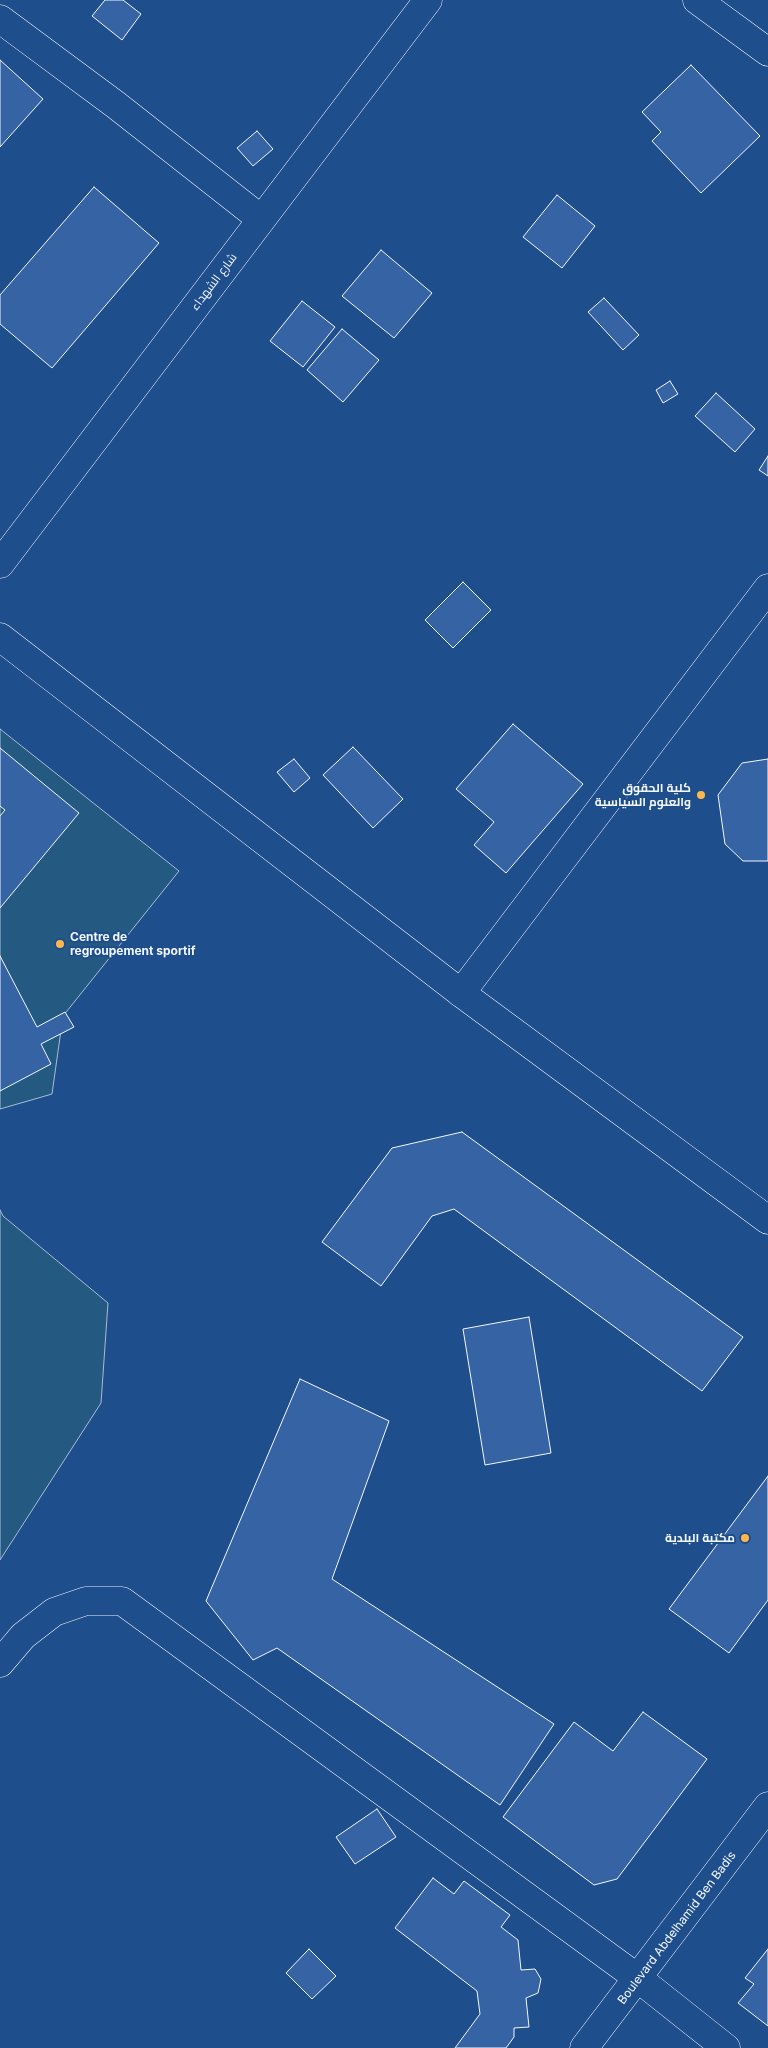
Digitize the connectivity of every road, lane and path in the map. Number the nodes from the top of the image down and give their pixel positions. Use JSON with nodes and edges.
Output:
{"nodes":[{"id":1,"x":428,"y":0,"type":"edge"},
{"id":2,"x":697,"y":0,"type":"edge"},
{"id":3,"x":0,"y":19,"type":"edge"},
{"id":4,"x":768,"y":52,"type":"edge"},
{"id":5,"x":261,"y":219,"type":"junction"},
{"id":6,"x":0,"y":564,"type":"edge"},
{"id":7,"x":768,"y":588,"type":"edge"},
{"id":8,"x":0,"y":637,"type":"edge"},
{"id":9,"x":461,"y":993,"type":"junction"},
{"id":10,"x":768,"y":1220,"type":"edge"},
{"id":11,"x":0,"y":1663,"type":"edge"},
{"id":12,"x":768,"y":1806,"type":"edge"},
{"id":13,"x":639,"y":1979,"type":"junction"},
{"id":14,"x":584,"y":2048,"type":"edge"},
{"id":15,"x":726,"y":2048,"type":"edge"}],
"edges":[{"from":1,"to":5,"type":"street","name":"شارع الشهداء"},
{"from":2,"to":4,"type":"street"},
{"from":3,"to":5,"type":"street"},
{"from":5,"to":6,"type":"street","name":"شارع الشهداء"},
{"from":7,"to":9,"type":"street"},
{"from":8,"to":9,"type":"street"},
{"from":9,"to":10,"type":"street"},
{"from":11,"to":13,"type":"street"},
{"from":12,"to":13,"type":"street","name":"Boulevard Abdelhamid Ben Badis"},
{"from":13,"to":14,"type":"street","name":"Boulevard Abdelhamid Ben Badis"},
{"from":13,"to":15,"type":"street"}]}
